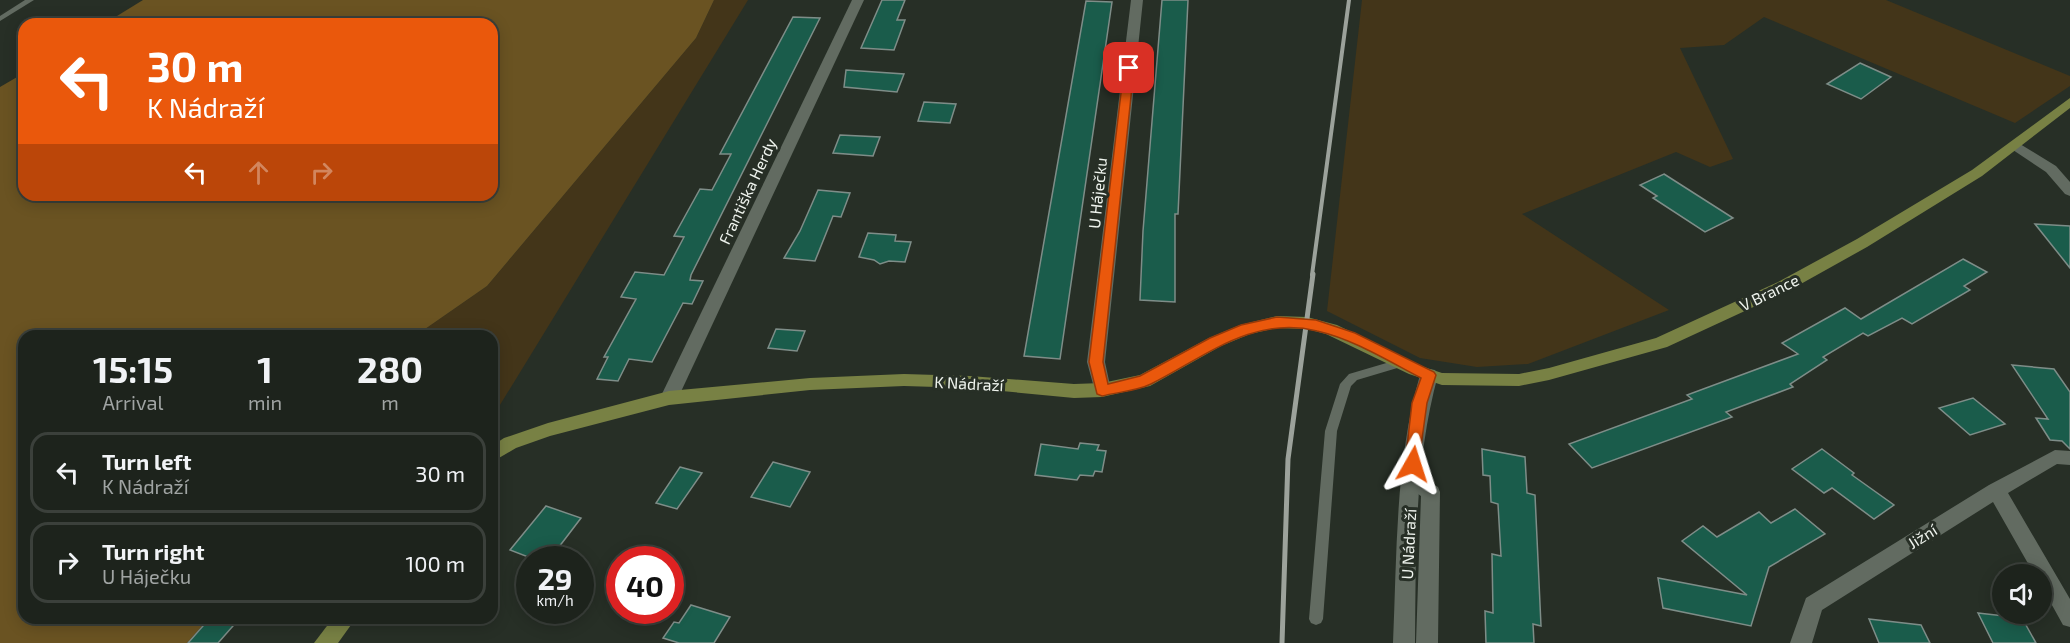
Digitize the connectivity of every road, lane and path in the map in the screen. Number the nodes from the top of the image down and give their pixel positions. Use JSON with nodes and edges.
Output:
{"nodes":[{"id":1,"x":30,"y":0,"type":"edge"},
{"id":2,"x":858,"y":0,"type":"edge"},
{"id":3,"x":1137,"y":0,"type":"edge"},
{"id":4,"x":0,"y":19,"type":"edge"},
{"id":5,"x":2070,"y":102,"type":"edge"},
{"id":6,"x":2014,"y":145,"type":"junction"},
{"id":7,"x":2070,"y":191,"type":"edge"},
{"id":8,"x":1400,"y":363,"type":"junction"},
{"id":9,"x":1429,"y":375,"type":"junction"},
{"id":10,"x":1102,"y":390,"type":"junction"},
{"id":11,"x":669,"y":398,"type":"junction"},
{"id":12,"x":498,"y":451,"type":"edge"},
{"id":13,"x":2070,"y":458,"type":"edge"},
{"id":14,"x":1411,"y":480,"type":"junction"},
{"id":15,"x":1996,"y":490,"type":"junction"},
{"id":16,"x":2070,"y":618,"type":"edge"},
{"id":17,"x":1316,"y":619,"type":"dead end"},
{"id":18,"x":341,"y":624,"type":"edge"},
{"id":19,"x":325,"y":643,"type":"edge"},
{"id":20,"x":1404,"y":643,"type":"edge"},
{"id":21,"x":1428,"y":643,"type":"edge"},
{"id":22,"x":1801,"y":643,"type":"edge"}],
"edges":[{"from":1,"to":4,"type":"lane"},
{"from":2,"to":11,"type":"street","name":"Františka Herdy"},
{"from":3,"to":10,"type":"street","name":"U Háječku"},
{"from":5,"to":6,"type":"main road","name":"V Brance"},
{"from":6,"to":7,"type":"street"},
{"from":6,"to":9,"type":"main road","name":"V Brance"},
{"from":8,"to":9,"type":"main road","name":"K Nádraží"},
{"from":8,"to":10,"type":"main road","name":"K Nádraží"},
{"from":8,"to":17,"type":"lane"},
{"from":9,"to":14,"type":"street","name":"U Nádraží"},
{"from":10,"to":11,"type":"main road","name":"K Nádraží"},
{"from":11,"to":12,"type":"main road","name":"K Nádraží"},
{"from":13,"to":15,"type":"street","name":"Jižní"},
{"from":14,"to":20,"type":"street","name":"U Nádraží"},
{"from":14,"to":21,"type":"street"},
{"from":15,"to":16,"type":"street"},
{"from":15,"to":22,"type":"street","name":"Jižní"},
{"from":18,"to":19,"type":"main road"}]}
